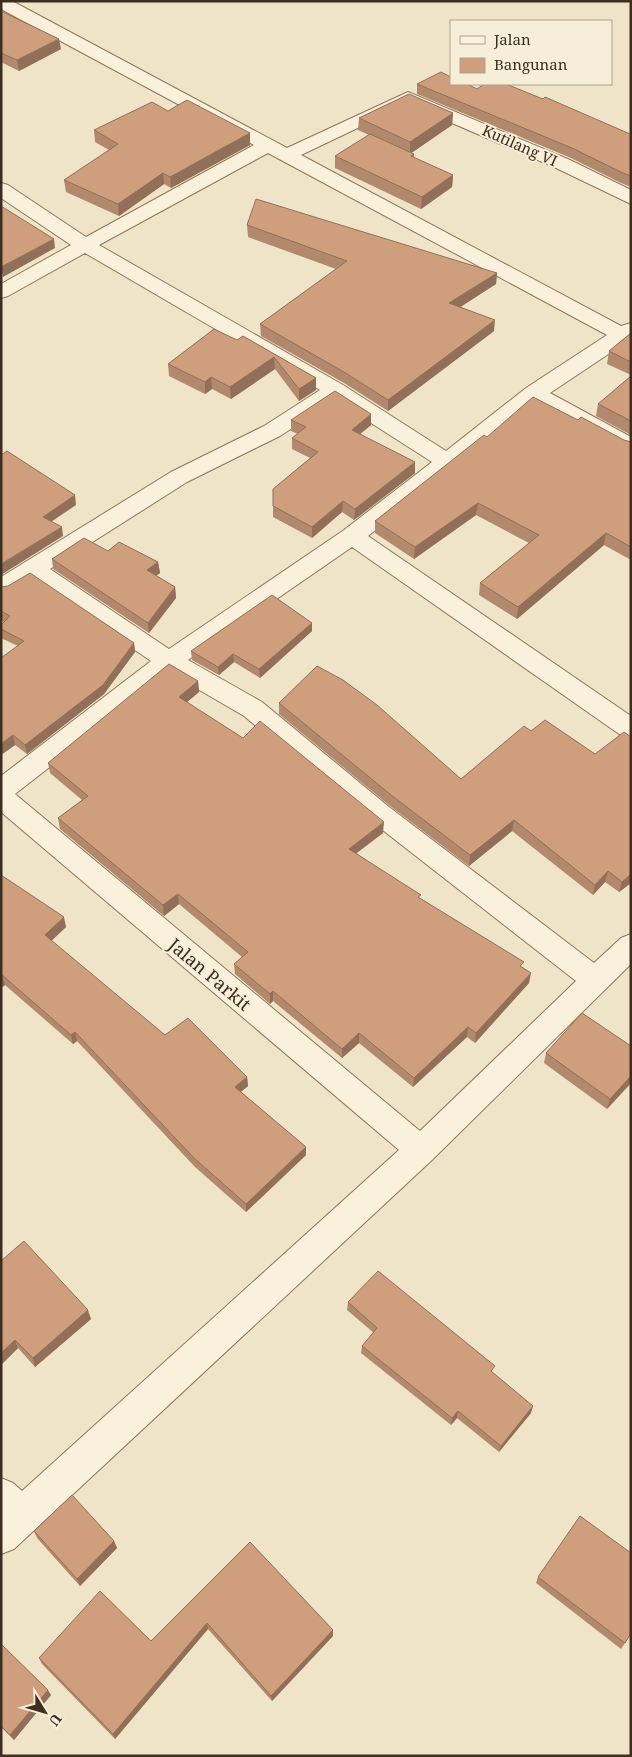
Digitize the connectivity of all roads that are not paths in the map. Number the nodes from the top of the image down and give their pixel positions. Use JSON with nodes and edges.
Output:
{"nodes":[{"id":1,"x":1,"y":2,"type":"edge"},
{"id":2,"x":278,"y":150,"type":"junction"},
{"id":3,"x":1,"y":189,"type":"edge"},
{"id":4,"x":631,"y":198,"type":"edge"},
{"id":5,"x":85,"y":244,"type":"junction"},
{"id":6,"x":1,"y":292,"type":"edge"},
{"id":7,"x":626,"y":332,"type":"edge"},
{"id":8,"x":335,"y":390,"type":"junction"},
{"id":9,"x":534,"y":393,"type":"junction"},
{"id":10,"x":631,"y":446,"type":"edge"},
{"id":11,"x":446,"y":461,"type":"junction"},
{"id":12,"x":352,"y":536,"type":"junction"},
{"id":13,"x":32,"y":568,"type":"junction"},
{"id":14,"x":1,"y":588,"type":"edge"},
{"id":15,"x":168,"y":661,"type":"junction"},
{"id":16,"x":631,"y":729,"type":"edge"},
{"id":17,"x":1,"y":790,"type":"edge"},
{"id":18,"x":1,"y":797,"type":"edge"},
{"id":19,"x":631,"y":946,"type":"edge"},
{"id":20,"x":596,"y":982,"type":"junction"},
{"id":21,"x":421,"y":1150,"type":"junction"},
{"id":22,"x":8,"y":1516,"type":"edge"}],
"edges":[{"from":1,"to":2,"type":"street"},
{"from":2,"to":4,"type":"street","name":"Kutilang VI"},
{"from":2,"to":5,"type":"street"},
{"from":2,"to":7,"type":"street"},
{"from":3,"to":5,"type":"street"},
{"from":5,"to":6,"type":"street"},
{"from":5,"to":8,"type":"street"},
{"from":7,"to":9,"type":"street"},
{"from":8,"to":11,"type":"street"},
{"from":8,"to":13,"type":"street"},
{"from":9,"to":10,"type":"street"},
{"from":9,"to":11,"type":"street"},
{"from":11,"to":12,"type":"street"},
{"from":12,"to":15,"type":"street"},
{"from":12,"to":16,"type":"street"},
{"from":13,"to":14,"type":"street"},
{"from":13,"to":15,"type":"street"},
{"from":15,"to":17,"type":"street"},
{"from":15,"to":20,"type":"street"},
{"from":18,"to":21,"type":"street","name":"Jalan Parkit"},
{"from":19,"to":20,"type":"street"},
{"from":20,"to":21,"type":"street"},
{"from":21,"to":22,"type":"street"}]}
